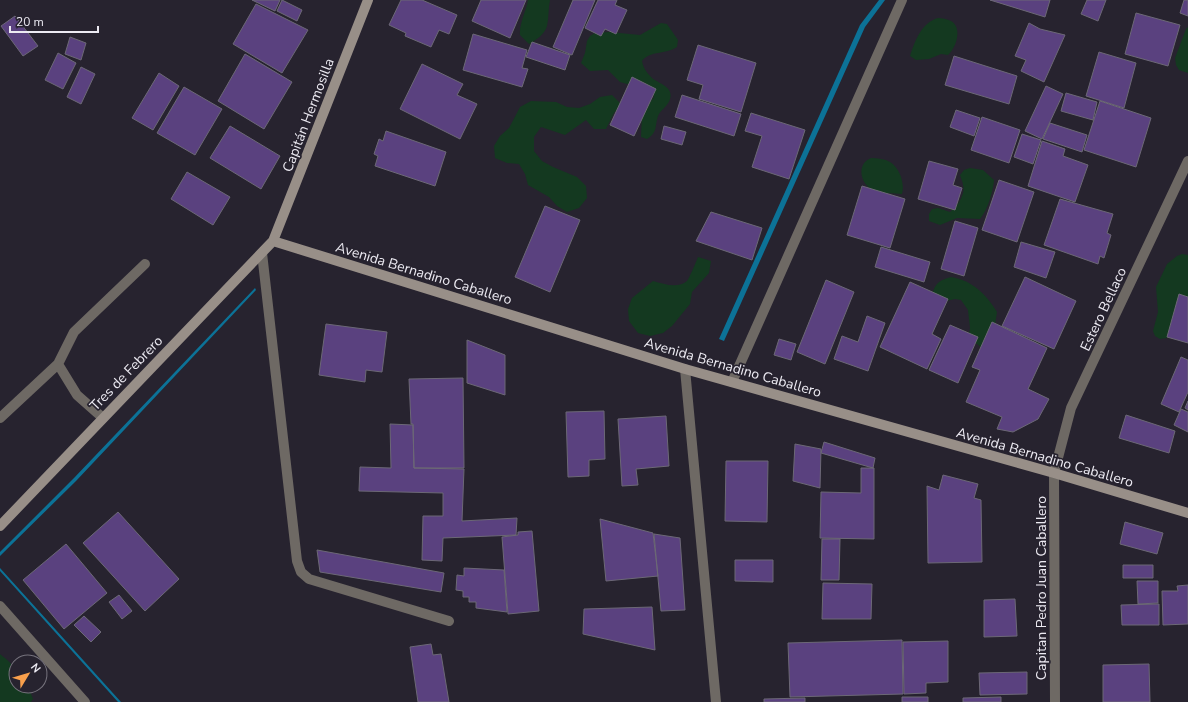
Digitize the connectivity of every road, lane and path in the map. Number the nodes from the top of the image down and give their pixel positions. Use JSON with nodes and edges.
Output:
{"nodes":[{"id":1,"x":368,"y":0,"type":"edge"},
{"id":2,"x":902,"y":0,"type":"edge"},
{"id":3,"x":1188,"y":161,"type":"edge"},
{"id":4,"x":273,"y":241,"type":"junction"},
{"id":5,"x":262,"y":253,"type":"junction"},
{"id":6,"x":145,"y":264,"type":"dead end"},
{"id":7,"x":58,"y":364,"type":"junction"},
{"id":8,"x":685,"y":369,"type":"junction"},
{"id":9,"x":732,"y":382,"type":"junction"},
{"id":10,"x":0,"y":418,"type":"edge"},
{"id":11,"x":103,"y":418,"type":"junction"},
{"id":12,"x":1054,"y":473,"type":"junction"},
{"id":13,"x":1188,"y":513,"type":"edge"},
{"id":14,"x":0,"y":526,"type":"edge"},
{"id":15,"x":0,"y":606,"type":"edge"},
{"id":16,"x":449,"y":622,"type":"dead end"},
{"id":17,"x":85,"y":702,"type":"edge"},
{"id":18,"x":716,"y":702,"type":"edge"},
{"id":19,"x":1055,"y":702,"type":"edge"}],
"edges":[{"from":1,"to":4,"type":"street","name":"Capitán Hermosilla"},
{"from":2,"to":9,"type":"street"},
{"from":3,"to":12,"type":"street","name":"Estero Bellaco"},
{"from":4,"to":5,"type":"street","name":"Tres de Febrero"},
{"from":4,"to":8,"type":"street","name":"Avenida Bernadino Caballero"},
{"from":5,"to":11,"type":"street","name":"Tres de Febrero"},
{"from":5,"to":16,"type":"street"},
{"from":6,"to":7,"type":"street"},
{"from":7,"to":10,"type":"street"},
{"from":7,"to":11,"type":"street"},
{"from":8,"to":9,"type":"street","name":"Avenida Bernadino Caballero"},
{"from":8,"to":18,"type":"street"},
{"from":9,"to":12,"type":"street","name":"Avenida Bernadino Caballero"},
{"from":11,"to":14,"type":"street","name":"Tres de Febrero"},
{"from":12,"to":13,"type":"street","name":"Avenida Bernadino Caballero"},
{"from":12,"to":19,"type":"street","name":"Capitan Pedro Juan Caballero"},
{"from":15,"to":17,"type":"street"}]}
